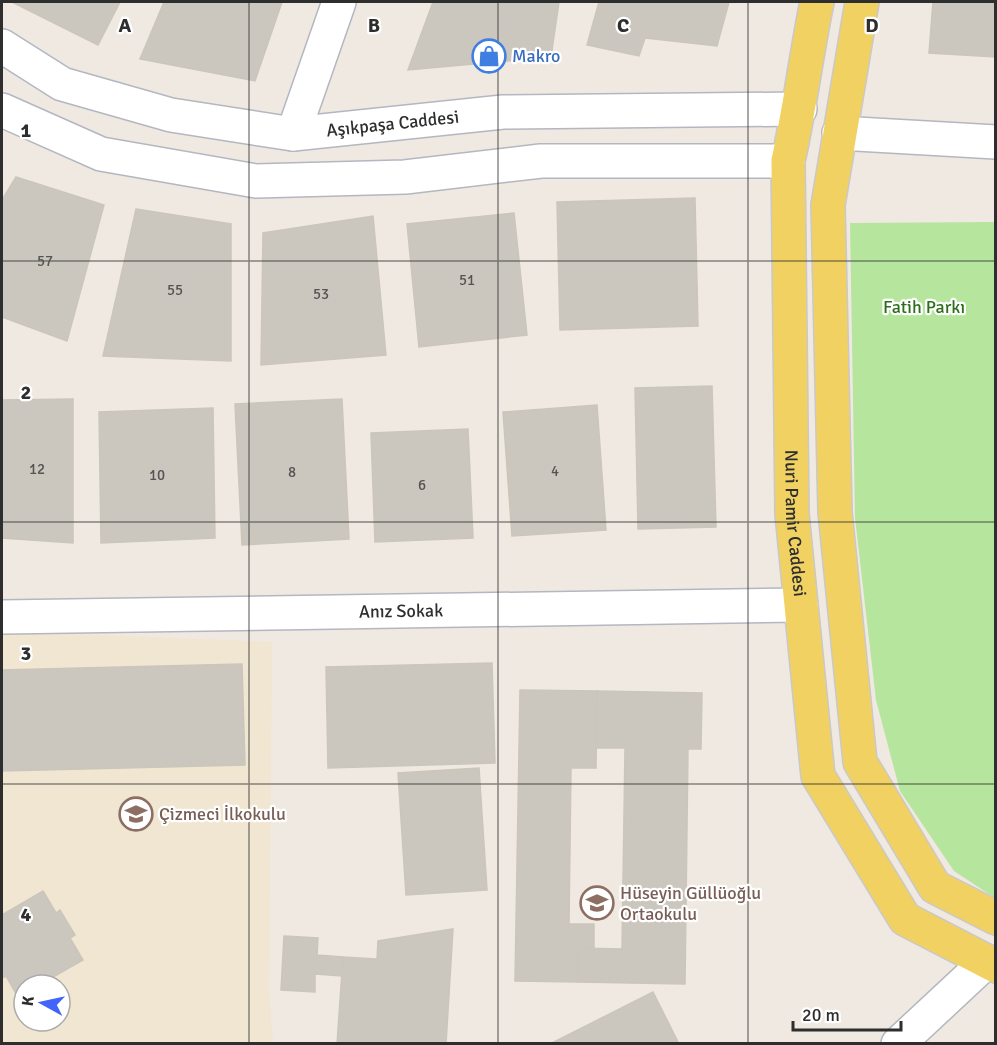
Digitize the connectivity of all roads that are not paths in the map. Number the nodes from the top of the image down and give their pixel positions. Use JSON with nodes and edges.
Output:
{"nodes":[{"id":1,"x":339,"y":2,"type":"edge"},
{"id":2,"x":817,"y":2,"type":"edge"},
{"id":3,"x":862,"y":2,"type":"edge"},
{"id":4,"x":2,"y":46,"type":"edge"},
{"id":5,"x":800,"y":109,"type":"junction"},
{"id":6,"x":2,"y":110,"type":"edge"},
{"id":7,"x":839,"y":133,"type":"junction"},
{"id":8,"x":292,"y":134,"type":"junction"},
{"id":9,"x":996,"y":142,"type":"edge"},
{"id":10,"x":788,"y":161,"type":"junction"},
{"id":11,"x":801,"y":605,"type":"junction"},
{"id":12,"x":2,"y":617,"type":"edge"},
{"id":13,"x":996,"y":918,"type":"edge"},
{"id":14,"x":991,"y":964,"type":"edge"},
{"id":15,"x":898,"y":1044,"type":"edge"}],
"edges":[{"from":1,"to":8,"type":"street"},
{"from":2,"to":5,"type":"main road","name":"Nuri Pamir Caddesi"},
{"from":3,"to":7,"type":"main road"},
{"from":4,"to":8,"type":"street","name":"Aşıkpaşa Caddesi"},
{"from":5,"to":7,"type":"main road"},
{"from":5,"to":8,"type":"street","name":"Aşıkpaşa Caddesi"},
{"from":5,"to":10,"type":"main road","name":"Nuri Pamir Caddesi"},
{"from":6,"to":10,"type":"street"},
{"from":7,"to":9,"type":"street"},
{"from":7,"to":10,"type":"main road"},
{"from":7,"to":13,"type":"main road"},
{"from":10,"to":11,"type":"main road","name":"Nuri Pamir Caddesi"},
{"from":11,"to":12,"type":"street","name":"Anız Sokak"},
{"from":11,"to":14,"type":"main road","name":"Nuri Pamir Caddesi"},
{"from":14,"to":15,"type":"street"}]}
